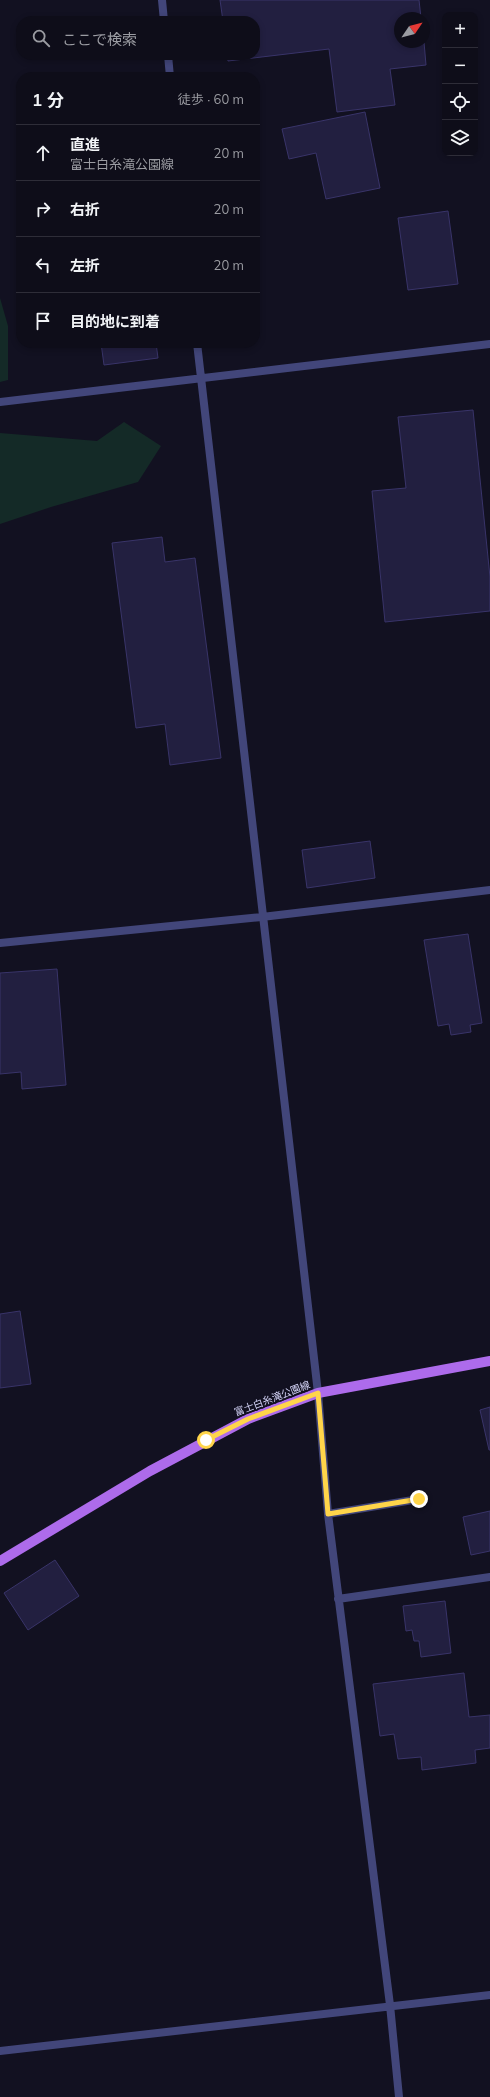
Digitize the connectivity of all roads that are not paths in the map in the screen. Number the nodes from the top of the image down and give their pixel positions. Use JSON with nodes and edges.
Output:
{"nodes":[{"id":1,"x":162,"y":0,"type":"edge"},
{"id":2,"x":164,"y":16,"type":"edge"},
{"id":3,"x":168,"y":60,"type":"edge"},
{"id":4,"x":170,"y":72,"type":"edge"},
{"id":5,"x":490,"y":344,"type":"edge"},
{"id":6,"x":197,"y":348,"type":"edge"},
{"id":7,"x":200,"y":377,"type":"junction"},
{"id":8,"x":0,"y":402,"type":"edge"},
{"id":9,"x":490,"y":890,"type":"edge"},
{"id":10,"x":262,"y":917,"type":"junction"},
{"id":11,"x":0,"y":943,"type":"edge"},
{"id":12,"x":490,"y":1361,"type":"edge"},
{"id":13,"x":318,"y":1393,"type":"junction"},
{"id":14,"x":419,"y":1499,"type":"dead end"},
{"id":15,"x":328,"y":1514,"type":"junction"},
{"id":16,"x":0,"y":1561,"type":"edge"},
{"id":17,"x":490,"y":1577,"type":"edge"},
{"id":18,"x":338,"y":1599,"type":"junction"},
{"id":19,"x":490,"y":1995,"type":"edge"},
{"id":20,"x":390,"y":2005,"type":"junction"},
{"id":21,"x":0,"y":2051,"type":"edge"},
{"id":22,"x":399,"y":2097,"type":"edge"}],
"edges":[{"from":1,"to":2,"type":"street"},
{"from":3,"to":4,"type":"street"},
{"from":5,"to":7,"type":"street"},
{"from":6,"to":7,"type":"street"},
{"from":7,"to":8,"type":"street"},
{"from":7,"to":10,"type":"street"},
{"from":9,"to":10,"type":"street"},
{"from":10,"to":11,"type":"street"},
{"from":10,"to":13,"type":"street"},
{"from":12,"to":13,"type":"main road","name":"富士白糸滝公園線"},
{"from":13,"to":15,"type":"street"},
{"from":13,"to":16,"type":"main road","name":"富士白糸滝公園線"},
{"from":14,"to":15,"type":"street"},
{"from":15,"to":18,"type":"street"},
{"from":17,"to":18,"type":"street"},
{"from":18,"to":20,"type":"street"},
{"from":19,"to":20,"type":"street"},
{"from":20,"to":21,"type":"street"},
{"from":20,"to":22,"type":"street"}]}
